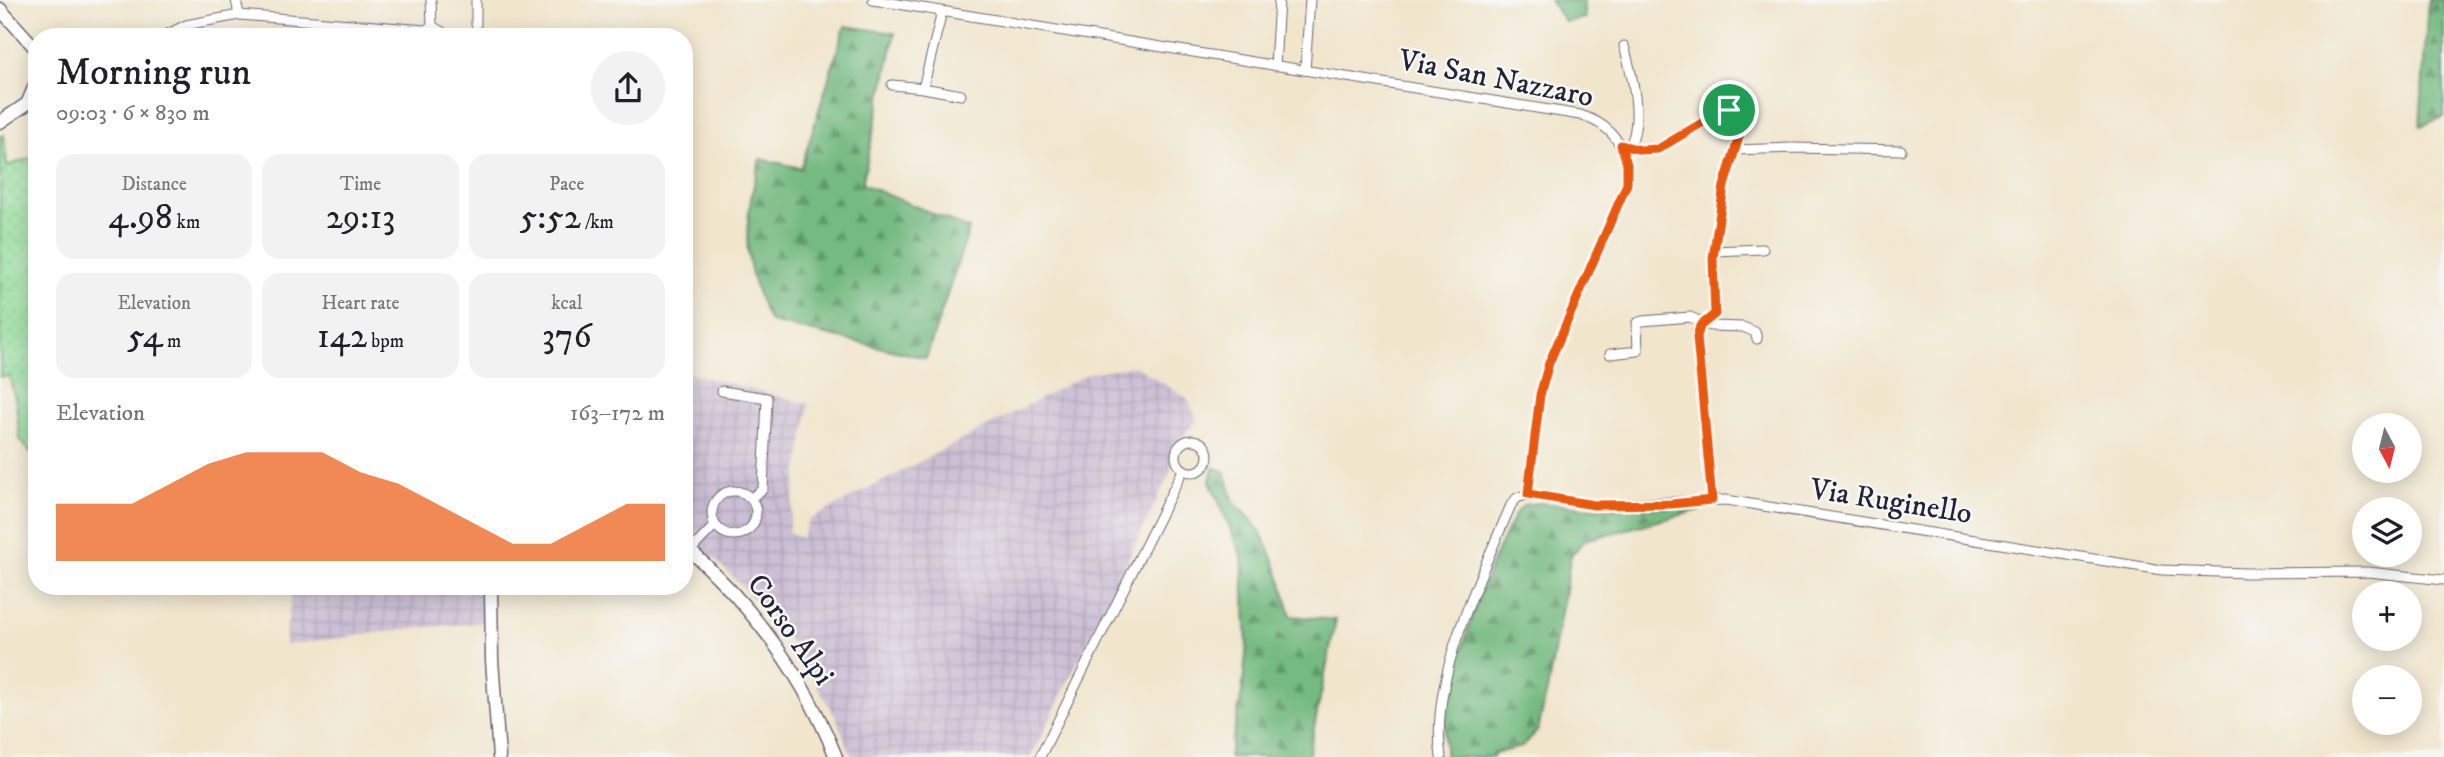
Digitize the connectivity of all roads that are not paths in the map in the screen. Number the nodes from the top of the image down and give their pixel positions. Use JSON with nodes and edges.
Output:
{"nodes":[{"id":1,"x":236,"y":0,"type":"edge"},
{"id":2,"x":431,"y":0,"type":"edge"},
{"id":3,"x":476,"y":0,"type":"edge"},
{"id":4,"x":873,"y":0,"type":"edge"},
{"id":5,"x":1279,"y":0,"type":"edge"},
{"id":6,"x":1308,"y":0,"type":"edge"},
{"id":7,"x":0,"y":9,"type":"edge"},
{"id":8,"x":942,"y":12,"type":"junction"},
{"id":9,"x":239,"y":15,"type":"junction"},
{"id":10,"x":476,"y":24,"type":"dead end"},
{"id":11,"x":432,"y":26,"type":"junction"},
{"id":12,"x":179,"y":28,"type":"edge"},
{"id":13,"x":400,"y":28,"type":"edge"},
{"id":14,"x":428,"y":28,"type":"edge"},
{"id":15,"x":435,"y":28,"type":"edge"},
{"id":16,"x":28,"y":40,"type":"edge"},
{"id":17,"x":1624,"y":46,"type":"dead end"},
{"id":18,"x":1275,"y":65,"type":"junction"},
{"id":19,"x":1303,"y":70,"type":"junction"},
{"id":20,"x":892,"y":85,"type":"dead end"},
{"id":21,"x":923,"y":89,"type":"junction"},
{"id":22,"x":961,"y":95,"type":"dead end"},
{"id":23,"x":28,"y":103,"type":"edge"},
{"id":24,"x":0,"y":122,"type":"edge"},
{"id":25,"x":1625,"y":146,"type":"junction"},
{"id":26,"x":1734,"y":150,"type":"junction"},
{"id":27,"x":1901,"y":150,"type":"dead end"},
{"id":28,"x":1763,"y":249,"type":"dead end"},
{"id":29,"x":1713,"y":254,"type":"junction"},
{"id":30,"x":1705,"y":323,"type":"junction"},
{"id":31,"x":1757,"y":339,"type":"dead end"},
{"id":32,"x":1610,"y":354,"type":"dead end"},
{"id":33,"x":722,"y":391,"type":"dead end"},
{"id":34,"x":1183,"y":470,"type":"dead end"},
{"id":35,"x":1528,"y":494,"type":"junction"},
{"id":36,"x":751,"y":498,"type":"junction"},
{"id":37,"x":1712,"y":500,"type":"junction"},
{"id":38,"x":715,"y":526,"type":"junction"},
{"id":39,"x":693,"y":543,"type":"edge"},
{"id":40,"x":693,"y":554,"type":"edge"},
{"id":41,"x":2444,"y":580,"type":"edge"},
{"id":42,"x":491,"y":595,"type":"edge"},
{"id":43,"x":499,"y":757,"type":"edge"},
{"id":44,"x":836,"y":757,"type":"edge"},
{"id":45,"x":1041,"y":757,"type":"edge"},
{"id":46,"x":1441,"y":757,"type":"edge"}],
"edges":[{"from":1,"to":9,"type":"street"},
{"from":2,"to":11,"type":"street"},
{"from":3,"to":10,"type":"street"},
{"from":4,"to":8,"type":"street","name":"Via San Nazzaro"},
{"from":5,"to":18,"type":"street"},
{"from":6,"to":19,"type":"street"},
{"from":7,"to":16,"type":"main road"},
{"from":8,"to":18,"type":"street","name":"Via San Nazzaro"},
{"from":8,"to":21,"type":"street"},
{"from":9,"to":12,"type":"street"},
{"from":9,"to":13,"type":"street"},
{"from":11,"to":14,"type":"street"},
{"from":11,"to":15,"type":"street"},
{"from":17,"to":25,"type":"street"},
{"from":18,"to":19,"type":"street","name":"Via San Nazzaro"},
{"from":19,"to":25,"type":"street","name":"Via San Nazzaro"},
{"from":20,"to":21,"type":"street"},
{"from":21,"to":22,"type":"street"},
{"from":23,"to":24,"type":"main road"},
{"from":25,"to":26,"type":"street"},
{"from":25,"to":35,"type":"street","name":"Via San Nazzaro"},
{"from":26,"to":27,"type":"street"},
{"from":26,"to":29,"type":"street"},
{"from":28,"to":29,"type":"street"},
{"from":29,"to":30,"type":"street"},
{"from":30,"to":31,"type":"street"},
{"from":30,"to":32,"type":"street"},
{"from":30,"to":37,"type":"street"},
{"from":33,"to":36,"type":"street"},
{"from":34,"to":45,"type":"street"},
{"from":35,"to":37,"type":"street","name":"Via Ruginello"},
{"from":35,"to":46,"type":"street"},
{"from":36,"to":38,"type":"street"},
{"from":36,"to":38,"type":"street"},
{"from":37,"to":41,"type":"street","name":"Via Ruginello"},
{"from":38,"to":39,"type":"street"},
{"from":40,"to":44,"type":"main road","name":"Corso Alpi"},
{"from":42,"to":43,"type":"main road"}]}
